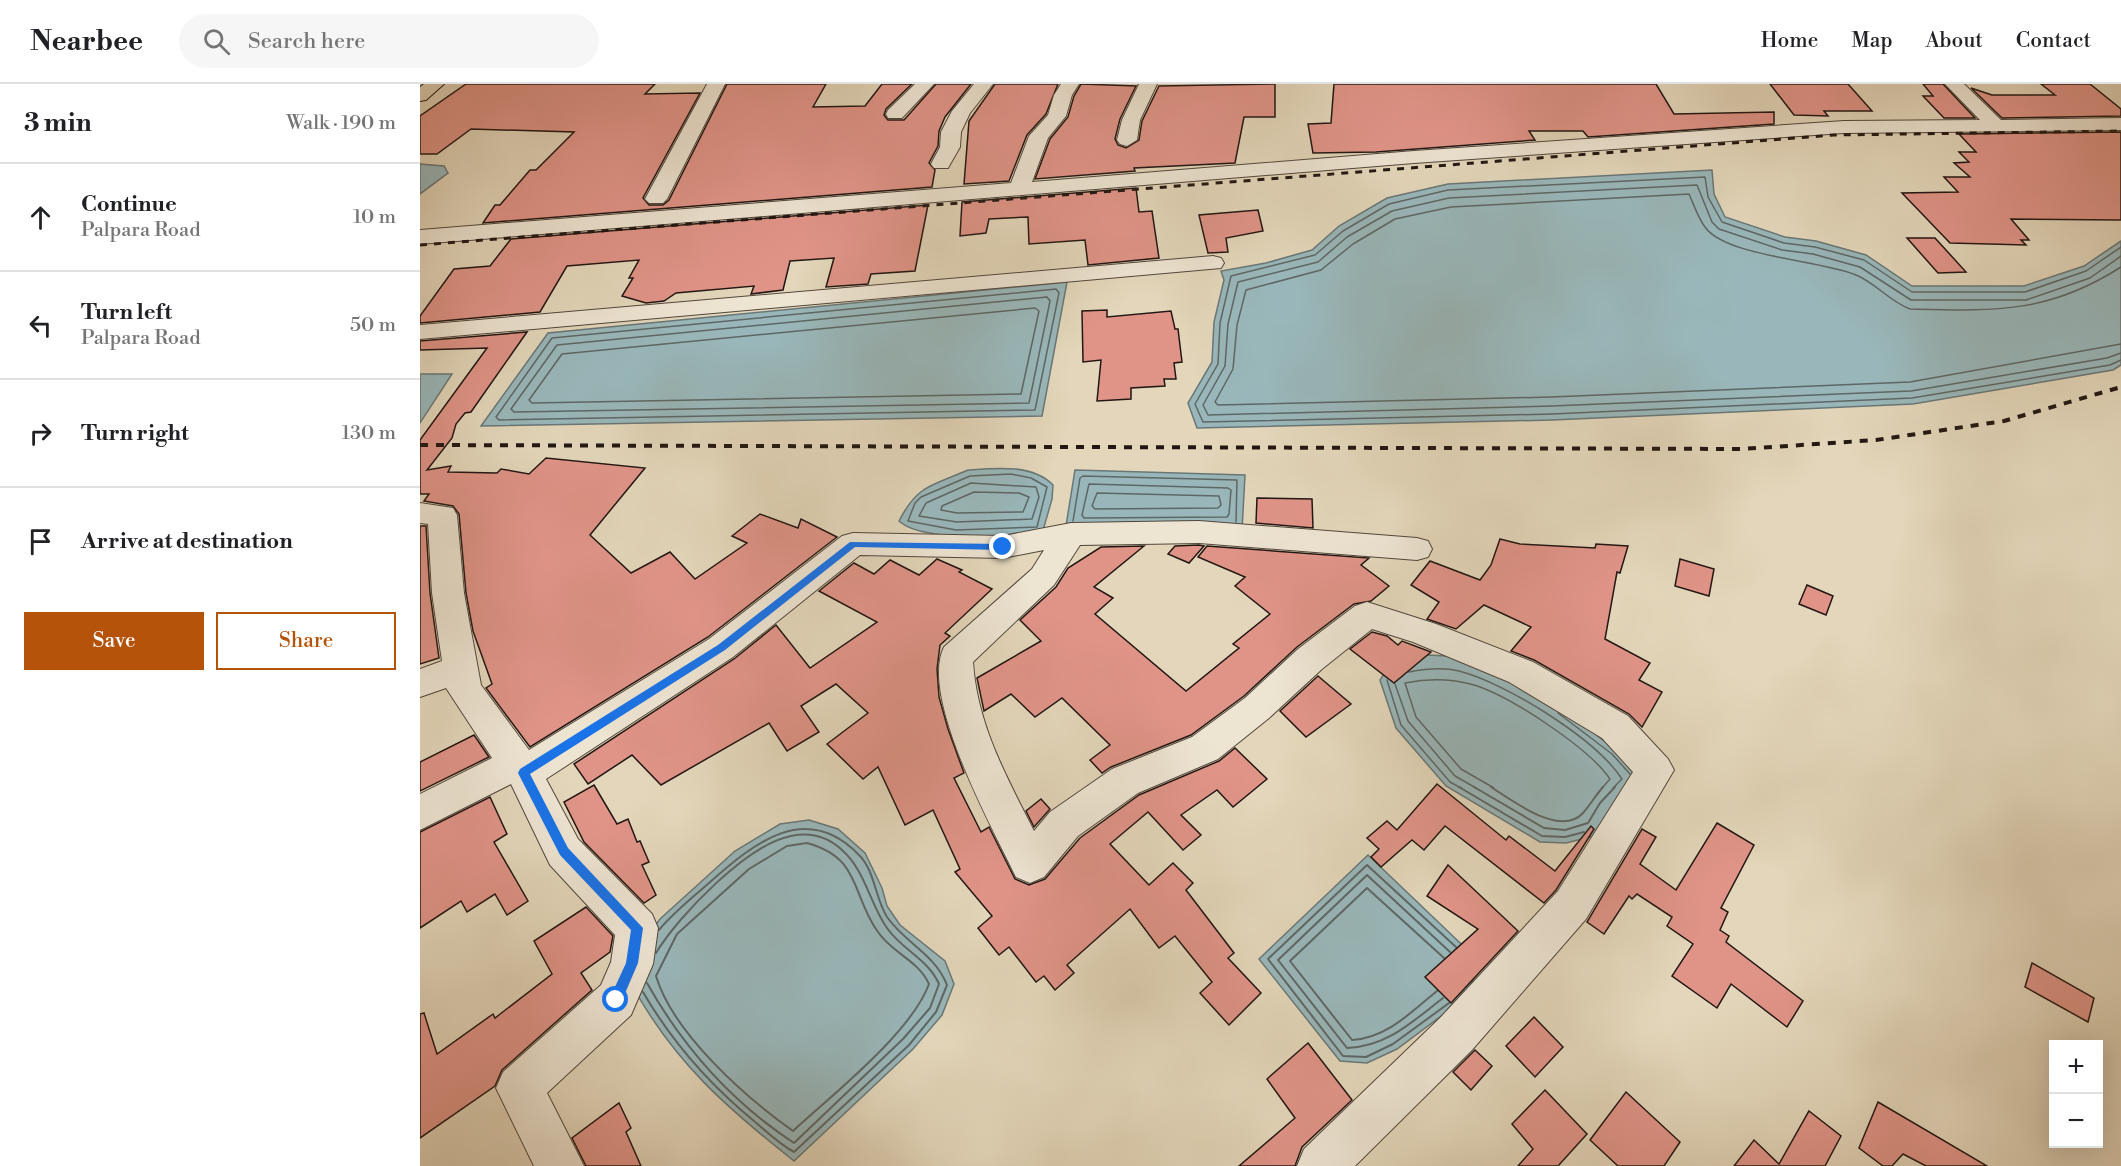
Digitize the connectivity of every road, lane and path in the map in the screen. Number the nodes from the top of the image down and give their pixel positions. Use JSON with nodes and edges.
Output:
{"nodes":[{"id":1,"x":435,"y":84,"type":"edge"},
{"id":2,"x":716,"y":84,"type":"edge"},
{"id":3,"x":925,"y":84,"type":"edge"},
{"id":4,"x":984,"y":84,"type":"edge"},
{"id":5,"x":1070,"y":84,"type":"edge"},
{"id":6,"x":1148,"y":84,"type":"edge"},
{"id":7,"x":1954,"y":84,"type":"edge"},
{"id":8,"x":420,"y":96,"type":"edge"},
{"id":9,"x":895,"y":114,"type":"dead end"},
{"id":10,"x":2121,"y":124,"type":"edge"},
{"id":11,"x":1997,"y":126,"type":"junction"},
{"id":12,"x":1127,"y":140,"type":"dead end"},
{"id":13,"x":941,"y":164,"type":"dead end"},
{"id":14,"x":1018,"y":189,"type":"junction"},
{"id":15,"x":656,"y":199,"type":"dead end"},
{"id":16,"x":420,"y":237,"type":"edge"},
{"id":17,"x":1213,"y":263,"type":"dead end"},
{"id":18,"x":420,"y":332,"type":"edge"},
{"id":19,"x":420,"y":513,"type":"edge"},
{"id":20,"x":1071,"y":534,"type":"junction"},
{"id":21,"x":1417,"y":549,"type":"dead end"},
{"id":22,"x":461,"y":669,"type":"junction"},
{"id":23,"x":420,"y":683,"type":"edge"},
{"id":24,"x":520,"y":768,"type":"junction"},
{"id":25,"x":420,"y":813,"type":"edge"},
{"id":26,"x":560,"y":1166,"type":"edge"},
{"id":27,"x":1321,"y":1166,"type":"edge"}],
"edges":[{"from":1,"to":8,"type":"main road"},
{"from":2,"to":15,"type":"street"},
{"from":3,"to":9,"type":"street"},
{"from":4,"to":13,"type":"street"},
{"from":5,"to":14,"type":"street"},
{"from":6,"to":12,"type":"street"},
{"from":7,"to":11,"type":"street"},
{"from":10,"to":11,"type":"street"},
{"from":11,"to":14,"type":"street"},
{"from":14,"to":16,"type":"street"},
{"from":17,"to":18,"type":"street"},
{"from":19,"to":22,"type":"street"},
{"from":20,"to":21,"type":"street"},
{"from":20,"to":24,"type":"street"},
{"from":20,"to":27,"type":"street"},
{"from":22,"to":23,"type":"street"},
{"from":22,"to":24,"type":"street"},
{"from":24,"to":25,"type":"street"},
{"from":24,"to":26,"type":"street"}]}
